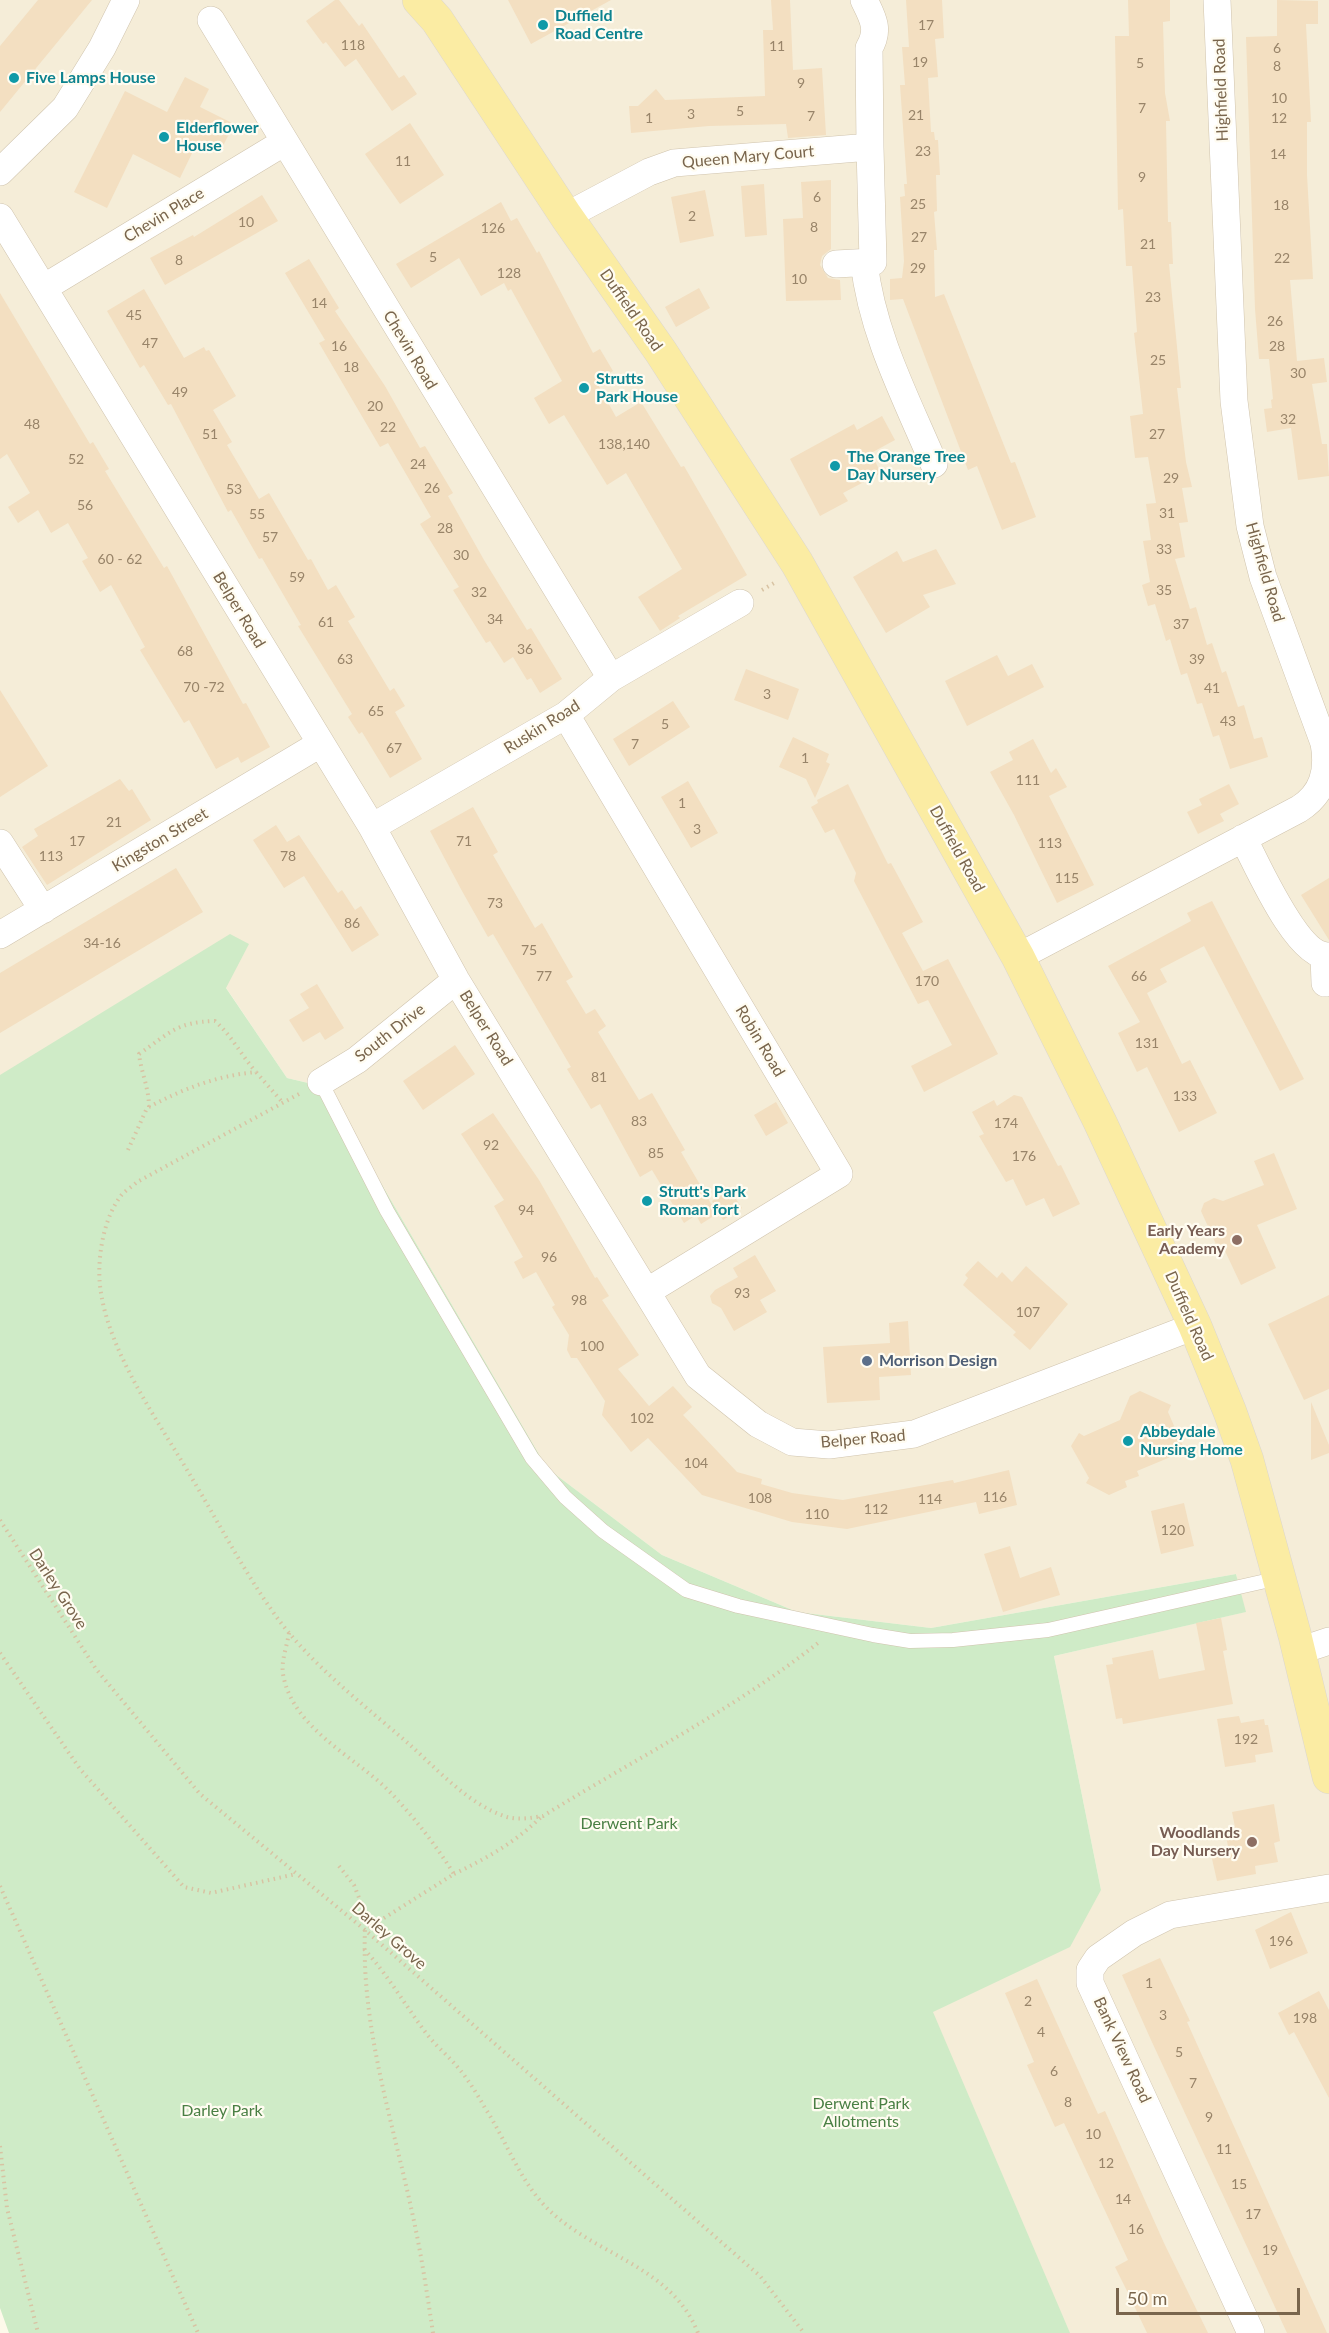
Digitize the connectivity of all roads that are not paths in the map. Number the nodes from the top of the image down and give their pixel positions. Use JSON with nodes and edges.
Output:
{"nodes":[{"id":1,"x":126,"y":0,"type":"edge"},
{"id":2,"x":419,"y":0,"type":"edge"},
{"id":3,"x":864,"y":0,"type":"edge"},
{"id":4,"x":1217,"y":0,"type":"edge"},
{"id":5,"x":211,"y":20,"type":"dead end"},
{"id":6,"x":283,"y":143,"type":"junction"},
{"id":7,"x":870,"y":147,"type":"junction"},
{"id":8,"x":0,"y":172,"type":"edge"},
{"id":9,"x":566,"y":216,"type":"junction"},
{"id":10,"x":0,"y":217,"type":"edge"},
{"id":11,"x":864,"y":262,"type":"junction"},
{"id":12,"x":836,"y":264,"type":"dead end"},
{"id":13,"x":45,"y":287,"type":"junction"},
{"id":14,"x":934,"y":464,"type":"dead end"},
{"id":15,"x":748,"y":598,"type":"road end"},
{"id":16,"x":611,"y":678,"type":"junction"},
{"id":17,"x":566,"y":715,"type":"junction"},
{"id":18,"x":320,"y":744,"type":"junction"},
{"id":19,"x":372,"y":827,"type":"junction"},
{"id":20,"x":1243,"y":838,"type":"junction"},
{"id":21,"x":0,"y":843,"type":"edge"},
{"id":22,"x":43,"y":910,"type":"junction"},
{"id":23,"x":0,"y":935,"type":"edge"},
{"id":24,"x":1327,"y":956,"type":"edge"},
{"id":25,"x":1018,"y":957,"type":"junction"},
{"id":26,"x":456,"y":980,"type":"junction"},
{"id":27,"x":1325,"y":983,"type":"dead end"},
{"id":28,"x":321,"y":1082,"type":"joint"},
{"id":29,"x":648,"y":1291,"type":"junction"},
{"id":30,"x":1194,"y":1326,"type":"junction"},
{"id":31,"x":1279,"y":1578,"type":"junction"},
{"id":32,"x":1314,"y":1646,"type":"edge"},
{"id":33,"x":1329,"y":1777,"type":"edge"},
{"id":34,"x":1329,"y":1888,"type":"edge"},
{"id":35,"x":1251,"y":2333,"type":"edge"}],
"edges":[{"from":1,"to":8,"type":"street"},
{"from":2,"to":9,"type":"main road","name":"Duffield Road"},
{"from":3,"to":7,"type":"street"},
{"from":4,"to":20,"type":"street","name":"Highfield Road"},
{"from":5,"to":6,"type":"street","name":"Chevin Road"},
{"from":6,"to":13,"type":"street","name":"Chevin Place"},
{"from":6,"to":16,"type":"street","name":"Chevin Road"},
{"from":7,"to":9,"type":"street","name":"Queen Mary Court"},
{"from":7,"to":11,"type":"street"},
{"from":9,"to":25,"type":"main road","name":"Duffield Road"},
{"from":10,"to":13,"type":"street","name":"Belper Road"},
{"from":11,"to":12,"type":"street"},
{"from":11,"to":14,"type":"street"},
{"from":13,"to":18,"type":"street","name":"Belper Road"},
{"from":15,"to":16,"type":"street","name":"Ruskin Road"},
{"from":16,"to":17,"type":"street","name":"Ruskin Road"},
{"from":17,"to":19,"type":"street","name":"Ruskin Road"},
{"from":17,"to":29,"type":"street","name":"Robin Road"},
{"from":18,"to":19,"type":"street","name":"Belper Road"},
{"from":18,"to":22,"type":"street","name":"Kingston Street"},
{"from":19,"to":26,"type":"street","name":"Belper Road"},
{"from":20,"to":24,"type":"street"},
{"from":20,"to":25,"type":"street","name":"Highfield Road"},
{"from":21,"to":22,"type":"street"},
{"from":22,"to":23,"type":"street","name":"Kingston Street"},
{"from":24,"to":27,"type":"street"},
{"from":25,"to":30,"type":"main road","name":"Duffield Road"},
{"from":26,"to":28,"type":"street","name":"South Drive"},
{"from":26,"to":29,"type":"street","name":"Belper Road"},
{"from":28,"to":31,"type":"lane"},
{"from":29,"to":30,"type":"street","name":"Belper Road"},
{"from":30,"to":31,"type":"main road","name":"Duffield Road"},
{"from":31,"to":32,"type":"main road","name":"Duffield Road"},
{"from":32,"to":33,"type":"main road","name":"Duffield Road"},
{"from":34,"to":35,"type":"street","name":"Bank View Road"}]}
